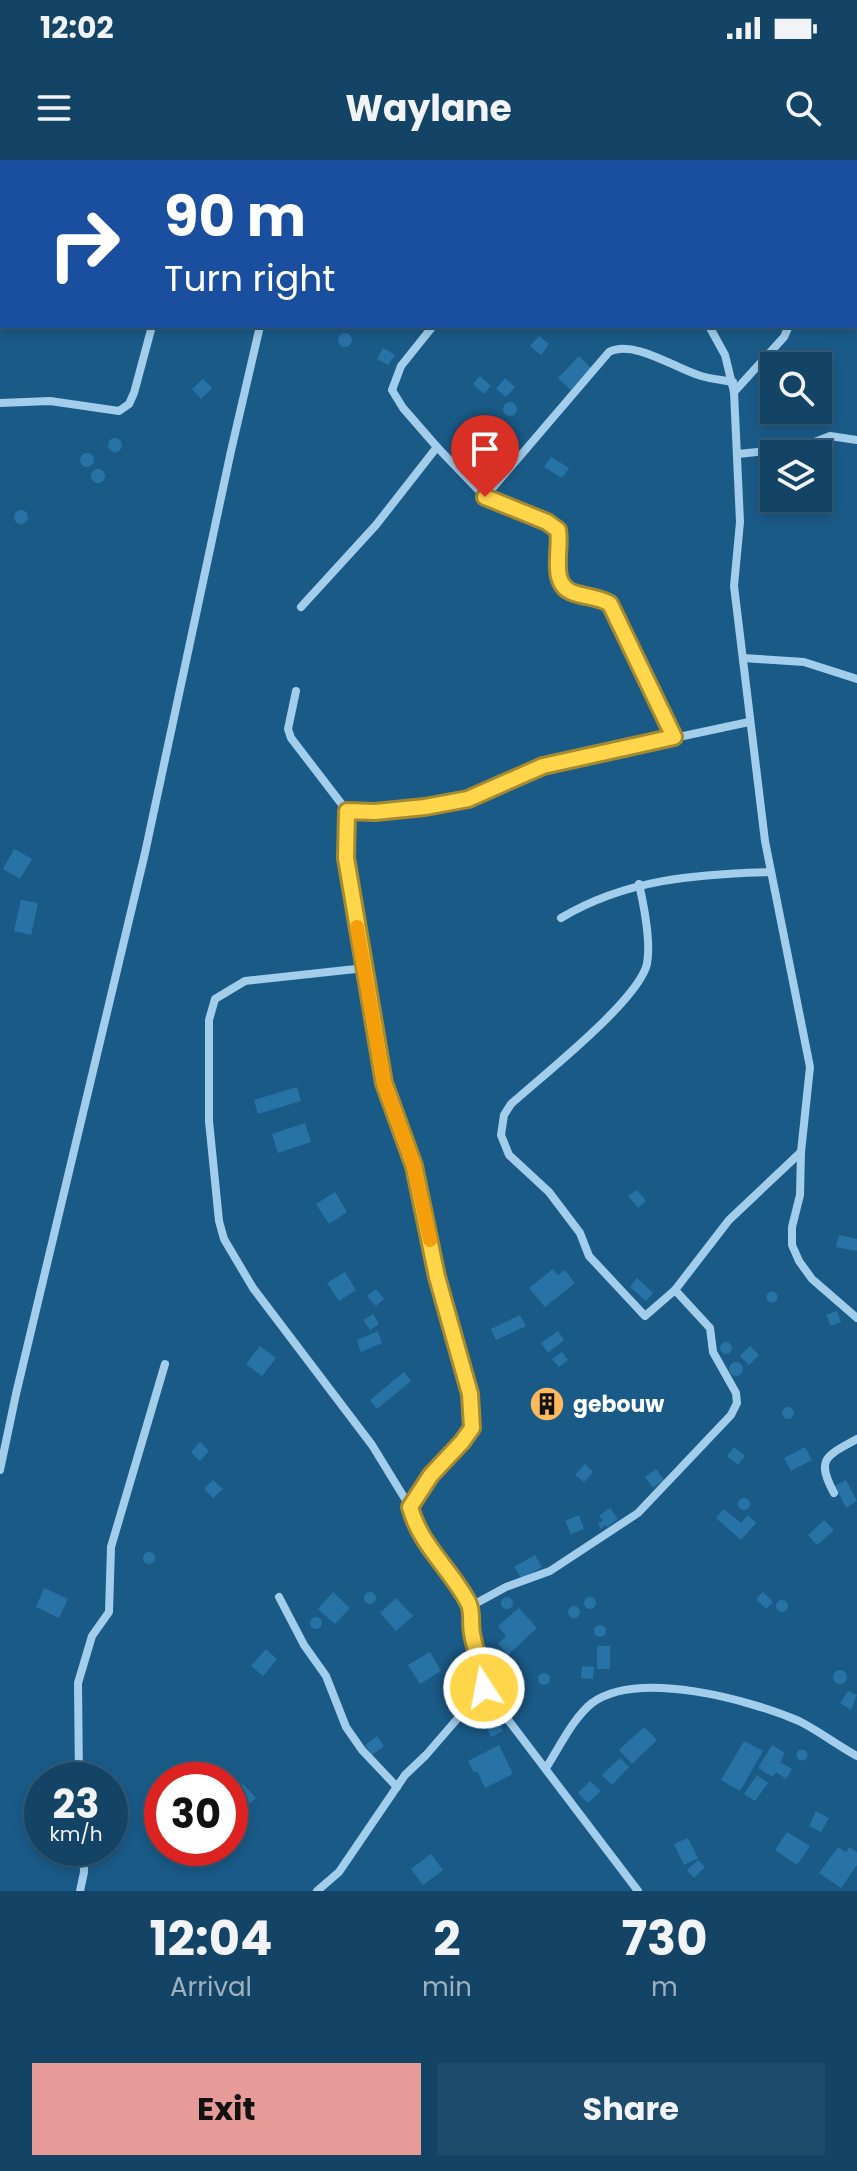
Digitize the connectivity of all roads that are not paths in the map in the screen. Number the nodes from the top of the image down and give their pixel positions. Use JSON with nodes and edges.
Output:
{"nodes":[{"id":1,"x":151,"y":328,"type":"edge"},
{"id":2,"x":260,"y":328,"type":"edge"},
{"id":3,"x":431,"y":328,"type":"edge"},
{"id":4,"x":710,"y":328,"type":"edge"},
{"id":5,"x":788,"y":328,"type":"edge"},
{"id":6,"x":734,"y":387,"type":"junction"},
{"id":7,"x":0,"y":403,"type":"edge"},
{"id":8,"x":857,"y":440,"type":"edge"},
{"id":9,"x":437,"y":447,"type":"junction"},
{"id":10,"x":738,"y":454,"type":"junction"},
{"id":11,"x":485,"y":497,"type":"junction"},
{"id":12,"x":301,"y":607,"type":"dead end"},
{"id":13,"x":743,"y":658,"type":"junction"},
{"id":14,"x":857,"y":679,"type":"edge"},
{"id":15,"x":296,"y":691,"type":"dead end"},
{"id":16,"x":749,"y":722,"type":"junction"},
{"id":17,"x":674,"y":737,"type":"junction"},
{"id":18,"x":347,"y":811,"type":"junction"},
{"id":19,"x":771,"y":872,"type":"junction"},
{"id":20,"x":639,"y":884,"type":"junction"},
{"id":21,"x":561,"y":918,"type":"dead end"},
{"id":22,"x":365,"y":968,"type":"junction"},
{"id":23,"x":801,"y":1152,"type":"junction"},
{"id":24,"x":675,"y":1290,"type":"junction"},
{"id":25,"x":855,"y":1312,"type":"edge"},
{"id":26,"x":165,"y":1364,"type":"dead end"},
{"id":27,"x":857,"y":1439,"type":"edge"},
{"id":28,"x":0,"y":1470,"type":"edge"},
{"id":29,"x":834,"y":1493,"type":"dead end"},
{"id":30,"x":410,"y":1507,"type":"junction"},
{"id":31,"x":279,"y":1597,"type":"dead end"},
{"id":32,"x":471,"y":1606,"type":"junction"},
{"id":33,"x":484,"y":1688,"type":"junction"},
{"id":34,"x":857,"y":1756,"type":"edge"},
{"id":35,"x":79,"y":1762,"type":"edge"},
{"id":36,"x":546,"y":1768,"type":"junction"},
{"id":37,"x":397,"y":1787,"type":"junction"},
{"id":38,"x":84,"y":1866,"type":"edge"},
{"id":39,"x":80,"y":1891,"type":"edge"},
{"id":40,"x":317,"y":1891,"type":"edge"},
{"id":41,"x":638,"y":1891,"type":"edge"}],
"edges":[{"from":1,"to":7,"type":"street"},
{"from":2,"to":28,"type":"street"},
{"from":3,"to":9,"type":"street"},
{"from":4,"to":6,"type":"street"},
{"from":5,"to":6,"type":"street"},
{"from":6,"to":10,"type":"street"},
{"from":6,"to":11,"type":"street"},
{"from":8,"to":10,"type":"street"},
{"from":9,"to":11,"type":"street"},
{"from":9,"to":12,"type":"street"},
{"from":10,"to":13,"type":"street"},
{"from":11,"to":17,"type":"street"},
{"from":13,"to":14,"type":"street"},
{"from":13,"to":16,"type":"street"},
{"from":15,"to":18,"type":"street"},
{"from":16,"to":17,"type":"street"},
{"from":16,"to":19,"type":"street"},
{"from":17,"to":18,"type":"street"},
{"from":18,"to":22,"type":"street"},
{"from":19,"to":20,"type":"street"},
{"from":19,"to":23,"type":"street"},
{"from":20,"to":21,"type":"street"},
{"from":20,"to":24,"type":"street"},
{"from":22,"to":30,"type":"street"},
{"from":22,"to":30,"type":"street"},
{"from":23,"to":24,"type":"street"},
{"from":23,"to":25,"type":"street"},
{"from":24,"to":32,"type":"street"},
{"from":26,"to":35,"type":"street"},
{"from":27,"to":29,"type":"street"},
{"from":30,"to":32,"type":"street"},
{"from":31,"to":37,"type":"street"},
{"from":32,"to":33,"type":"street"},
{"from":33,"to":36,"type":"street"},
{"from":33,"to":37,"type":"street"},
{"from":34,"to":36,"type":"street"},
{"from":36,"to":41,"type":"street"},
{"from":37,"to":40,"type":"street"},
{"from":38,"to":39,"type":"street"}]}
